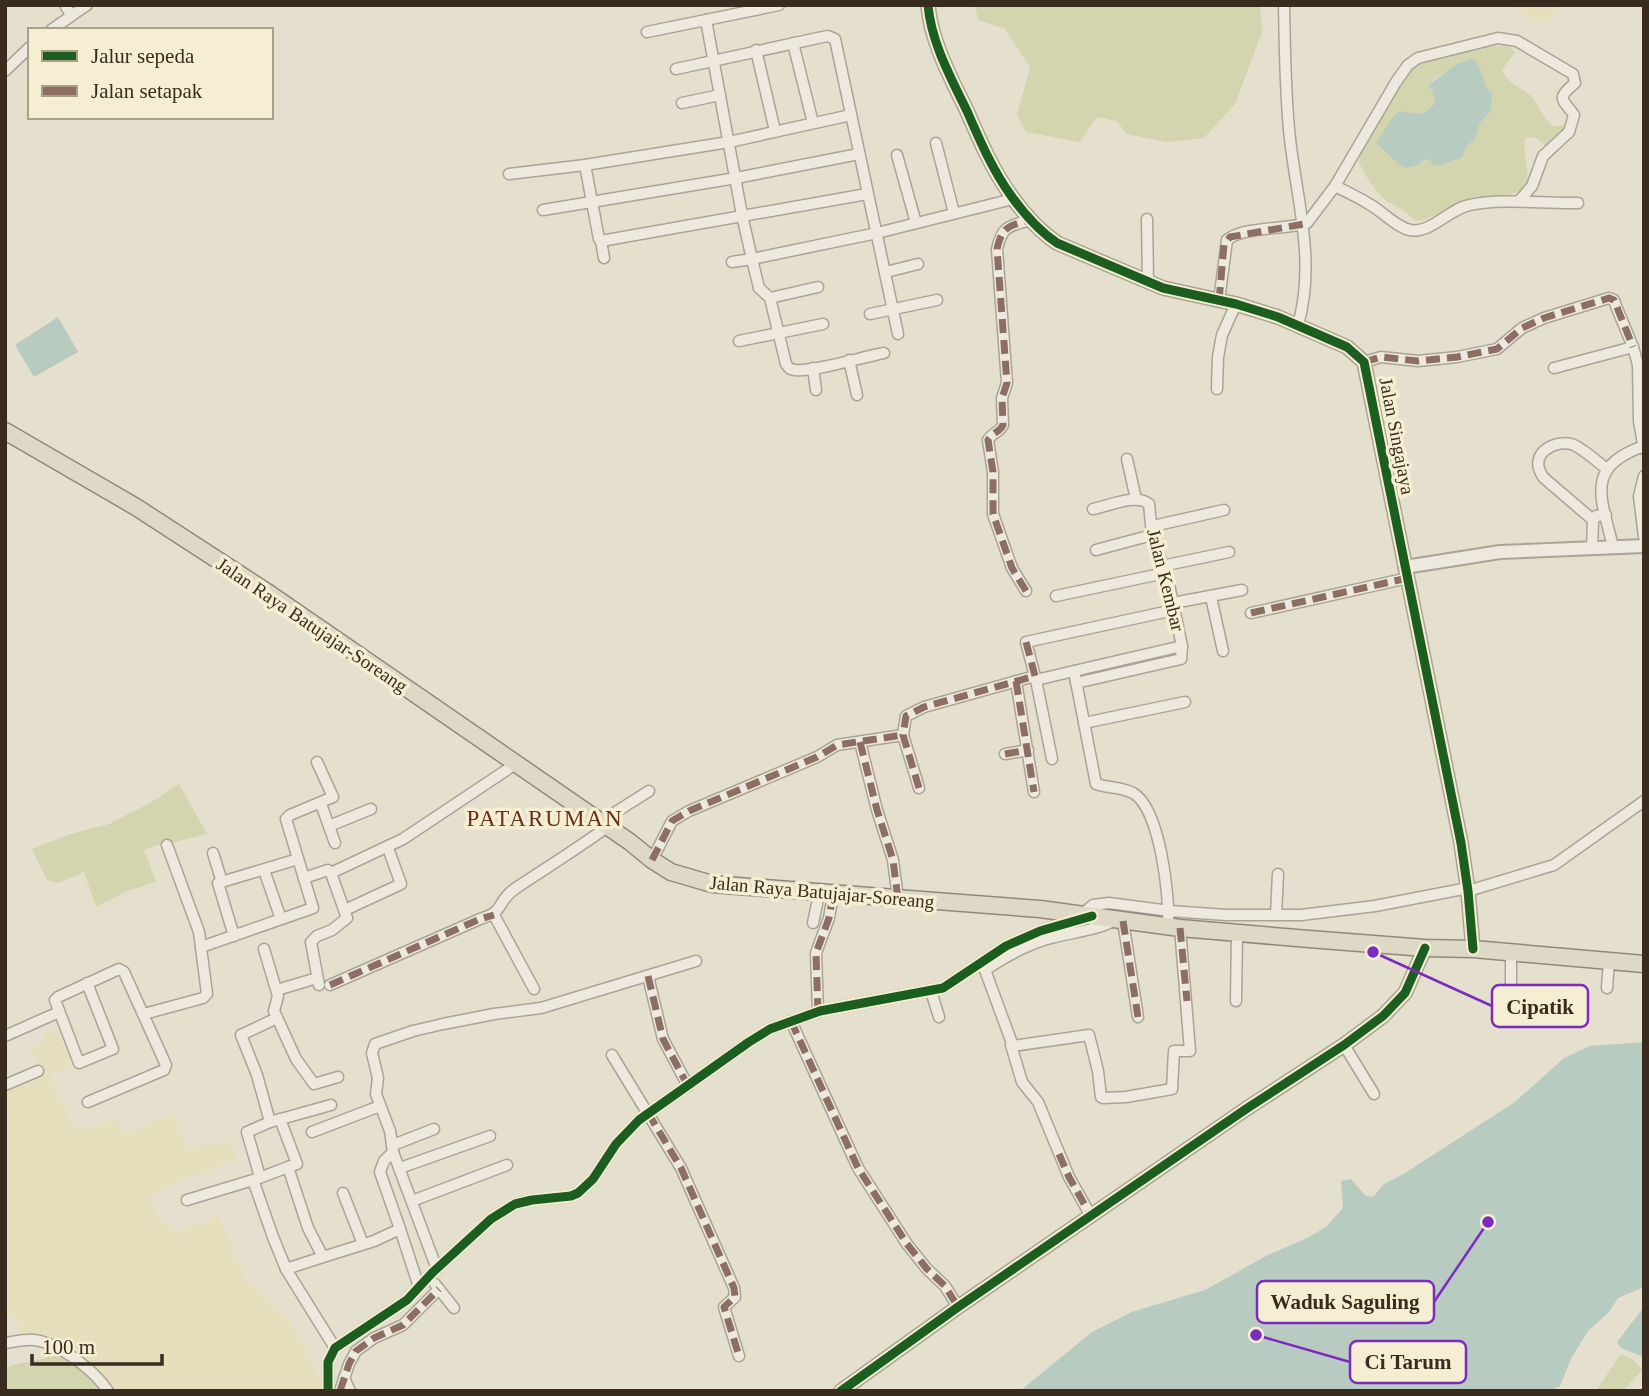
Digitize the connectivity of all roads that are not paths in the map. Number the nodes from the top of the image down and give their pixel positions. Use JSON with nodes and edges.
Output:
{"nodes":[{"id":1,"x":65,"y":5,"type":"edge"},
{"id":2,"x":87,"y":5,"type":"edge"},
{"id":3,"x":779,"y":5,"type":"edge"},
{"id":4,"x":928,"y":5,"type":"edge"},
{"id":5,"x":1284,"y":5,"type":"edge"},
{"id":6,"x":71,"y":15,"type":"junction"},
{"id":7,"x":706,"y":20,"type":"junction"},
{"id":8,"x":54,"y":28,"type":"edge"},
{"id":9,"x":647,"y":32,"type":"dead end"},
{"id":10,"x":793,"y":43,"type":"junction"},
{"id":11,"x":28,"y":49,"type":"edge"},
{"id":12,"x":757,"y":50,"type":"junction"},
{"id":13,"x":713,"y":60,"type":"junction"},
{"id":14,"x":676,"y":69,"type":"dead end"},
{"id":15,"x":5,"y":71,"type":"edge"},
{"id":16,"x":720,"y":95,"type":"junction"},
{"id":17,"x":682,"y":103,"type":"dead end"},
{"id":18,"x":851,"y":115,"type":"junction"},
{"id":19,"x":813,"y":123,"type":"junction"},
{"id":20,"x":775,"y":131,"type":"junction"},
{"id":21,"x":729,"y":142,"type":"junction"},
{"id":22,"x":936,"y":143,"type":"dead end"},
{"id":23,"x":859,"y":154,"type":"junction"},
{"id":24,"x":897,"y":155,"type":"dead end"},
{"id":25,"x":585,"y":165,"type":"junction"},
{"id":26,"x":509,"y":174,"type":"dead end"},
{"id":27,"x":736,"y":178,"type":"junction"},
{"id":28,"x":1335,"y":186,"type":"junction"},
{"id":29,"x":867,"y":194,"type":"junction"},
{"id":30,"x":1013,"y":199,"type":"junction"},
{"id":31,"x":1519,"y":201,"type":"junction"},
{"id":32,"x":592,"y":203,"type":"junction"},
{"id":33,"x":1578,"y":203,"type":"dead end"},
{"id":34,"x":543,"y":210,"type":"dead end"},
{"id":35,"x":954,"y":213,"type":"junction"},
{"id":36,"x":742,"y":215,"type":"junction"},
{"id":37,"x":1147,"y":219,"type":"dead end"},
{"id":38,"x":1030,"y":220,"type":"junction"},
{"id":39,"x":916,"y":223,"type":"junction"},
{"id":40,"x":1304,"y":224,"type":"junction"},
{"id":41,"x":877,"y":233,"type":"junction"},
{"id":42,"x":601,"y":241,"type":"junction"},
{"id":43,"x":604,"y":258,"type":"dead end"},
{"id":44,"x":752,"y":259,"type":"junction"},
{"id":45,"x":732,"y":262,"type":"dead end"},
{"id":46,"x":918,"y":264,"type":"dead end"},
{"id":47,"x":886,"y":272,"type":"junction"},
{"id":48,"x":1148,"y":282,"type":"junction"},
{"id":49,"x":818,"y":287,"type":"dead end"},
{"id":50,"x":770,"y":298,"type":"junction"},
{"id":51,"x":937,"y":300,"type":"dead end"},
{"id":52,"x":1219,"y":301,"type":"junction"},
{"id":53,"x":1236,"y":304,"type":"junction"},
{"id":54,"x":894,"y":307,"type":"junction"},
{"id":55,"x":870,"y":314,"type":"dead end"},
{"id":56,"x":823,"y":324,"type":"dead end"},
{"id":57,"x":1298,"y":325,"type":"junction"},
{"id":58,"x":779,"y":333,"type":"junction"},
{"id":59,"x":898,"y":334,"type":"dead end"},
{"id":60,"x":739,"y":341,"type":"dead end"},
{"id":61,"x":1633,"y":347,"type":"junction"},
{"id":62,"x":884,"y":353,"type":"dead end"},
{"id":63,"x":849,"y":360,"type":"junction"},
{"id":64,"x":1364,"y":362,"type":"junction"},
{"id":65,"x":813,"y":368,"type":"junction"},
{"id":66,"x":1554,"y":368,"type":"dead end"},
{"id":67,"x":1217,"y":389,"type":"dead end"},
{"id":68,"x":816,"y":390,"type":"dead end"},
{"id":69,"x":857,"y":395,"type":"dead end"},
{"id":70,"x":5,"y":431,"type":"edge"},
{"id":71,"x":1644,"y":447,"type":"edge"},
{"id":72,"x":1127,"y":459,"type":"dead end"},
{"id":73,"x":1606,"y":469,"type":"junction"},
{"id":74,"x":1644,"y":476,"type":"edge"},
{"id":75,"x":1136,"y":499,"type":"junction"},
{"id":76,"x":1093,"y":509,"type":"dead end"},
{"id":77,"x":1224,"y":510,"type":"dead end"},
{"id":78,"x":1605,"y":515,"type":"junction"},
{"id":79,"x":1593,"y":520,"type":"junction"},
{"id":80,"x":1153,"y":531,"type":"junction"},
{"id":81,"x":1644,"y":537,"type":"edge"},
{"id":82,"x":1644,"y":546,"type":"edge"},
{"id":83,"x":1613,"y":547,"type":"junction"},
{"id":84,"x":1592,"y":548,"type":"junction"},
{"id":85,"x":1096,"y":551,"type":"dead end"},
{"id":86,"x":1229,"y":552,"type":"dead end"},
{"id":87,"x":1163,"y":570,"type":"junction"},
{"id":88,"x":1406,"y":572,"type":"junction"},
{"id":89,"x":1242,"y":590,"type":"dead end"},
{"id":90,"x":1026,"y":591,"type":"dead end"},
{"id":91,"x":1056,"y":596,"type":"dead end"},
{"id":92,"x":1211,"y":597,"type":"junction"},
{"id":93,"x":1173,"y":607,"type":"junction"},
{"id":94,"x":1251,"y":613,"type":"dead end"},
{"id":95,"x":1182,"y":646,"type":"junction"},
{"id":96,"x":1223,"y":651,"type":"dead end"},
{"id":97,"x":1074,"y":671,"type":"junction"},
{"id":98,"x":1036,"y":678,"type":"junction"},
{"id":99,"x":1016,"y":681,"type":"junction"},
{"id":100,"x":1076,"y":683,"type":"junction"},
{"id":101,"x":1185,"y":702,"type":"dead end"},
{"id":102,"x":1084,"y":723,"type":"junction"},
{"id":103,"x":903,"y":735,"type":"junction"},
{"id":104,"x":860,"y":743,"type":"junction"},
{"id":105,"x":1028,"y":750,"type":"junction"},
{"id":106,"x":1005,"y":754,"type":"dead end"},
{"id":107,"x":1052,"y":759,"type":"dead end"},
{"id":108,"x":317,"y":762,"type":"dead end"},
{"id":109,"x":514,"y":765,"type":"junction"},
{"id":110,"x":919,"y":788,"type":"dead end"},
{"id":111,"x":649,"y":791,"type":"dead end"},
{"id":112,"x":1034,"y":792,"type":"dead end"},
{"id":113,"x":1644,"y":802,"type":"edge"},
{"id":114,"x":321,"y":804,"type":"junction"},
{"id":115,"x":371,"y":809,"type":"dead end"},
{"id":116,"x":604,"y":824,"type":"junction"},
{"id":117,"x":329,"y":826,"type":"junction"},
{"id":118,"x":335,"y":843,"type":"dead end"},
{"id":119,"x":167,"y":845,"type":"dead end"},
{"id":120,"x":388,"y":848,"type":"junction"},
{"id":121,"x":213,"y":853,"type":"dead end"},
{"id":122,"x":298,"y":859,"type":"junction"},
{"id":123,"x":652,"y":860,"type":"junction"},
{"id":124,"x":264,"y":870,"type":"junction"},
{"id":125,"x":331,"y":873,"type":"junction"},
{"id":126,"x":1278,"y":874,"type":"dead end"},
{"id":127,"x":304,"y":878,"type":"junction"},
{"id":128,"x":222,"y":882,"type":"junction"},
{"id":129,"x":1468,"y":890,"type":"junction"},
{"id":130,"x":826,"y":894,"type":"junction"},
{"id":131,"x":898,"y":899,"type":"junction"},
{"id":132,"x":345,"y":911,"type":"junction"},
{"id":133,"x":494,"y":915,"type":"junction"},
{"id":134,"x":1089,"y":915,"type":"junction"},
{"id":135,"x":1276,"y":915,"type":"junction"},
{"id":136,"x":281,"y":919,"type":"junction"},
{"id":137,"x":1117,"y":920,"type":"junction"},
{"id":138,"x":1171,"y":920,"type":"junction"},
{"id":139,"x":813,"y":923,"type":"dead end"},
{"id":140,"x":1237,"y":933,"type":"junction"},
{"id":141,"x":234,"y":936,"type":"junction"},
{"id":142,"x":201,"y":947,"type":"junction"},
{"id":143,"x":1425,"y":948,"type":"junction"},
{"id":144,"x":264,"y":949,"type":"dead end"},
{"id":145,"x":1473,"y":949,"type":"junction"},
{"id":146,"x":1511,"y":952,"type":"junction"},
{"id":147,"x":696,"y":961,"type":"dead end"},
{"id":148,"x":1609,"y":961,"type":"junction"},
{"id":149,"x":1644,"y":964,"type":"edge"},
{"id":150,"x":983,"y":966,"type":"junction"},
{"id":151,"x":648,"y":976,"type":"junction"},
{"id":152,"x":87,"y":983,"type":"junction"},
{"id":153,"x":322,"y":983,"type":"junction"},
{"id":154,"x":1607,"y":988,"type":"dead end"},
{"id":155,"x":534,"y":989,"type":"dead end"},
{"id":156,"x":276,"y":990,"type":"junction"},
{"id":157,"x":931,"y":991,"type":"junction"},
{"id":158,"x":1236,"y":1001,"type":"dead end"},
{"id":159,"x":1511,"y":1006,"type":"dead end"},
{"id":160,"x":59,"y":1012,"type":"junction"},
{"id":161,"x":818,"y":1012,"type":"junction"},
{"id":162,"x":144,"y":1014,"type":"junction"},
{"id":163,"x":277,"y":1017,"type":"junction"},
{"id":164,"x":939,"y":1017,"type":"dead end"},
{"id":165,"x":1138,"y":1017,"type":"dead end"},
{"id":166,"x":791,"y":1021,"type":"junction"},
{"id":167,"x":5,"y":1036,"type":"edge"},
{"id":168,"x":1012,"y":1045,"type":"junction"},
{"id":169,"x":1344,"y":1045,"type":"junction"},
{"id":170,"x":612,"y":1055,"type":"dead end"},
{"id":171,"x":38,"y":1071,"type":"dead end"},
{"id":172,"x":338,"y":1077,"type":"dead end"},
{"id":173,"x":5,"y":1085,"type":"edge"},
{"id":174,"x":688,"y":1086,"type":"junction"},
{"id":175,"x":1374,"y":1094,"type":"dead end"},
{"id":176,"x":88,"y":1102,"type":"dead end"},
{"id":177,"x":331,"y":1105,"type":"dead end"},
{"id":178,"x":380,"y":1106,"type":"junction"},
{"id":179,"x":648,"y":1113,"type":"junction"},
{"id":180,"x":275,"y":1120,"type":"junction"},
{"id":181,"x":434,"y":1129,"type":"dead end"},
{"id":182,"x":312,"y":1132,"type":"dead end"},
{"id":183,"x":490,"y":1136,"type":"dead end"},
{"id":184,"x":393,"y":1149,"type":"junction"},
{"id":185,"x":507,"y":1165,"type":"dead end"},
{"id":186,"x":288,"y":1167,"type":"junction"},
{"id":187,"x":400,"y":1168,"type":"junction"},
{"id":188,"x":257,"y":1179,"type":"junction"},
{"id":189,"x":342,"y":1193,"type":"dead end"},
{"id":190,"x":187,"y":1200,"type":"dead end"},
{"id":191,"x":412,"y":1201,"type":"junction"},
{"id":192,"x":1091,"y":1216,"type":"junction"},
{"id":193,"x":400,"y":1229,"type":"junction"},
{"id":194,"x":363,"y":1244,"type":"junction"},
{"id":195,"x":323,"y":1257,"type":"junction"},
{"id":196,"x":286,"y":1269,"type":"junction"},
{"id":197,"x":437,"y":1269,"type":"junction"},
{"id":198,"x":429,"y":1277,"type":"junction"},
{"id":199,"x":419,"y":1287,"type":"junction"},
{"id":200,"x":439,"y":1289,"type":"junction"},
{"id":201,"x":958,"y":1307,"type":"junction"},
{"id":202,"x":454,"y":1308,"type":"dead end"},
{"id":203,"x":393,"y":1310,"type":"junction"},
{"id":204,"x":403,"y":1325,"type":"junction"},
{"id":205,"x":5,"y":1343,"type":"edge"},
{"id":206,"x":335,"y":1348,"type":"junction"},
{"id":207,"x":738,"y":1356,"type":"dead end"},
{"id":208,"x":344,"y":1378,"type":"junction"},
{"id":209,"x":108,"y":1391,"type":"edge"},
{"id":210,"x":328,"y":1391,"type":"edge"},
{"id":211,"x":340,"y":1391,"type":"edge"},
{"id":212,"x":350,"y":1391,"type":"edge"},
{"id":213,"x":841,"y":1391,"type":"edge"}],
"edges":[{"from":1,"to":6,"type":"street"},
{"from":2,"to":6,"type":"street"},
{"from":3,"to":7,"type":"street"},
{"from":4,"to":30,"type":"street","name":"Jalan Singajaya"},
{"from":5,"to":40,"type":"street"},
{"from":6,"to":8,"type":"street"},
{"from":7,"to":9,"type":"street"},
{"from":7,"to":13,"type":"street"},
{"from":10,"to":12,"type":"street"},
{"from":10,"to":18,"type":"street"},
{"from":10,"to":19,"type":"street"},
{"from":11,"to":15,"type":"street"},
{"from":12,"to":13,"type":"street"},
{"from":12,"to":20,"type":"street"},
{"from":13,"to":14,"type":"street"},
{"from":13,"to":16,"type":"street"},
{"from":16,"to":17,"type":"street"},
{"from":16,"to":21,"type":"street"},
{"from":18,"to":19,"type":"street"},
{"from":18,"to":23,"type":"street"},
{"from":19,"to":20,"type":"street"},
{"from":20,"to":21,"type":"street"},
{"from":21,"to":25,"type":"street"},
{"from":21,"to":27,"type":"street"},
{"from":22,"to":35,"type":"street"},
{"from":23,"to":27,"type":"street"},
{"from":23,"to":29,"type":"street"},
{"from":24,"to":39,"type":"street"},
{"from":25,"to":26,"type":"street"},
{"from":25,"to":32,"type":"street"},
{"from":27,"to":32,"type":"street"},
{"from":27,"to":36,"type":"street"},
{"from":28,"to":31,"type":"street"},
{"from":28,"to":31,"type":"street"},
{"from":28,"to":40,"type":"street"},
{"from":29,"to":36,"type":"street"},
{"from":29,"to":41,"type":"street"},
{"from":30,"to":35,"type":"street"},
{"from":30,"to":38,"type":"street","name":"Jalan Singajaya"},
{"from":31,"to":33,"type":"street"},
{"from":32,"to":34,"type":"street"},
{"from":32,"to":42,"type":"street"},
{"from":35,"to":39,"type":"street"},
{"from":36,"to":42,"type":"street"},
{"from":36,"to":44,"type":"street"},
{"from":37,"to":48,"type":"street"},
{"from":38,"to":48,"type":"street","name":"Jalan Singajaya"},
{"from":38,"to":90,"type":"street"},
{"from":39,"to":41,"type":"street"},
{"from":40,"to":52,"type":"street"},
{"from":40,"to":57,"type":"street"},
{"from":41,"to":44,"type":"street"},
{"from":41,"to":47,"type":"street"},
{"from":42,"to":43,"type":"street"},
{"from":44,"to":45,"type":"street"},
{"from":44,"to":50,"type":"street"},
{"from":46,"to":47,"type":"street"},
{"from":47,"to":54,"type":"street"},
{"from":48,"to":52,"type":"street","name":"Jalan Singajaya"},
{"from":49,"to":50,"type":"street"},
{"from":50,"to":58,"type":"street"},
{"from":51,"to":54,"type":"street"},
{"from":52,"to":53,"type":"street","name":"Jalan Singajaya"},
{"from":53,"to":57,"type":"street","name":"Jalan Singajaya"},
{"from":53,"to":67,"type":"street"},
{"from":54,"to":55,"type":"street"},
{"from":54,"to":59,"type":"street"},
{"from":56,"to":58,"type":"street"},
{"from":57,"to":64,"type":"street","name":"Jalan Singajaya"},
{"from":58,"to":60,"type":"street"},
{"from":58,"to":65,"type":"street"},
{"from":61,"to":64,"type":"street"},
{"from":61,"to":66,"type":"street"},
{"from":61,"to":71,"type":"street"},
{"from":62,"to":63,"type":"street"},
{"from":63,"to":65,"type":"street"},
{"from":63,"to":69,"type":"street"},
{"from":64,"to":88,"type":"street","name":"Jalan Singajaya"},
{"from":65,"to":68,"type":"street"},
{"from":70,"to":109,"type":"highway","name":"Jalan Raya Batujajar-Soreang"},
{"from":71,"to":73,"type":"street"},
{"from":72,"to":75,"type":"street"},
{"from":73,"to":78,"type":"street"},
{"from":73,"to":79,"type":"street"},
{"from":74,"to":81,"type":"street"},
{"from":75,"to":76,"type":"street"},
{"from":75,"to":80,"type":"street","name":"Jalan Kembar"},
{"from":77,"to":80,"type":"street"},
{"from":78,"to":79,"type":"street"},
{"from":78,"to":83,"type":"street"},
{"from":79,"to":84,"type":"street"},
{"from":80,"to":85,"type":"street"},
{"from":80,"to":87,"type":"street","name":"Jalan Kembar"},
{"from":82,"to":83,"type":"street"},
{"from":83,"to":84,"type":"street"},
{"from":84,"to":88,"type":"street"},
{"from":86,"to":87,"type":"street"},
{"from":87,"to":91,"type":"street"},
{"from":87,"to":93,"type":"street","name":"Jalan Kembar"},
{"from":88,"to":94,"type":"street"},
{"from":88,"to":129,"type":"street","name":"Jalan Singajaya"},
{"from":89,"to":92,"type":"street"},
{"from":92,"to":93,"type":"street"},
{"from":92,"to":96,"type":"street"},
{"from":93,"to":95,"type":"street","name":"Jalan Kembar"},
{"from":93,"to":98,"type":"street"},
{"from":95,"to":97,"type":"street","name":"Jalan Kembar"},
{"from":95,"to":100,"type":"street"},
{"from":97,"to":98,"type":"street","name":"Jalan Kembar"},
{"from":97,"to":100,"type":"street"},
{"from":98,"to":99,"type":"street","name":"Jalan Kembar"},
{"from":98,"to":107,"type":"street"},
{"from":99,"to":103,"type":"street","name":"Jalan Kembar"},
{"from":99,"to":105,"type":"street"},
{"from":100,"to":102,"type":"street"},
{"from":101,"to":102,"type":"street"},
{"from":102,"to":138,"type":"street"},
{"from":103,"to":104,"type":"street"},
{"from":103,"to":110,"type":"street"},
{"from":104,"to":123,"type":"street"},
{"from":104,"to":131,"type":"street"},
{"from":105,"to":106,"type":"street"},
{"from":105,"to":112,"type":"street"},
{"from":108,"to":114,"type":"street"},
{"from":109,"to":116,"type":"highway","name":"Jalan Raya Batujajar-Soreang"},
{"from":109,"to":120,"type":"street"},
{"from":111,"to":116,"type":"street"},
{"from":113,"to":129,"type":"street"},
{"from":114,"to":117,"type":"street"},
{"from":114,"to":122,"type":"street"},
{"from":115,"to":117,"type":"street"},
{"from":116,"to":123,"type":"highway","name":"Jalan Raya Batujajar-Soreang"},
{"from":116,"to":133,"type":"street"},
{"from":117,"to":118,"type":"street"},
{"from":119,"to":142,"type":"street"},
{"from":120,"to":125,"type":"street"},
{"from":120,"to":132,"type":"street"},
{"from":121,"to":128,"type":"street"},
{"from":122,"to":124,"type":"street"},
{"from":122,"to":127,"type":"street"},
{"from":123,"to":130,"type":"highway","name":"Jalan Raya Batujajar-Soreang"},
{"from":124,"to":128,"type":"street"},
{"from":124,"to":136,"type":"street"},
{"from":125,"to":127,"type":"street"},
{"from":125,"to":132,"type":"street"},
{"from":126,"to":135,"type":"street"},
{"from":127,"to":136,"type":"street"},
{"from":128,"to":141,"type":"street"},
{"from":129,"to":135,"type":"street"},
{"from":129,"to":145,"type":"street","name":"Jalan Singajaya"},
{"from":130,"to":131,"type":"highway","name":"Jalan Raya Batujajar-Soreang"},
{"from":130,"to":139,"type":"street"},
{"from":130,"to":161,"type":"street"},
{"from":131,"to":134,"type":"highway","name":"Jalan Raya Batujajar-Soreang"},
{"from":132,"to":153,"type":"street"},
{"from":133,"to":153,"type":"street"},
{"from":133,"to":155,"type":"street"},
{"from":134,"to":137,"type":"highway","name":"Jalan Raya Batujajar-Soreang"},
{"from":134,"to":138,"type":"street"},
{"from":134,"to":150,"type":"street"},
{"from":135,"to":138,"type":"street"},
{"from":136,"to":141,"type":"street"},
{"from":137,"to":138,"type":"highway","name":"Jalan Raya Batujajar-Soreang"},
{"from":137,"to":150,"type":"street"},
{"from":137,"to":165,"type":"street"},
{"from":138,"to":140,"type":"highway","name":"Jalan Raya Batujajar-Soreang"},
{"from":138,"to":168,"type":"street"},
{"from":140,"to":143,"type":"highway","name":"Jalan Raya Batujajar-Soreang"},
{"from":140,"to":158,"type":"street"},
{"from":141,"to":142,"type":"street"},
{"from":142,"to":162,"type":"street"},
{"from":143,"to":145,"type":"highway","name":"Jalan Raya Batujajar-Soreang"},
{"from":143,"to":169,"type":"street"},
{"from":144,"to":156,"type":"street"},
{"from":145,"to":146,"type":"highway","name":"Jalan Raya Batujajar-Soreang"},
{"from":146,"to":148,"type":"highway","name":"Jalan Raya Batujajar-Soreang"},
{"from":146,"to":159,"type":"street"},
{"from":147,"to":151,"type":"street"},
{"from":148,"to":149,"type":"highway","name":"Jalan Raya Batujajar-Soreang"},
{"from":148,"to":154,"type":"street"},
{"from":150,"to":157,"type":"street"},
{"from":150,"to":168,"type":"street"},
{"from":151,"to":174,"type":"street"},
{"from":151,"to":178,"type":"street"},
{"from":152,"to":160,"type":"street"},
{"from":152,"to":160,"type":"street"},
{"from":152,"to":162,"type":"street"},
{"from":153,"to":156,"type":"street"},
{"from":156,"to":163,"type":"street"},
{"from":157,"to":161,"type":"street"},
{"from":157,"to":164,"type":"street"},
{"from":160,"to":167,"type":"street"},
{"from":161,"to":166,"type":"street"},
{"from":162,"to":176,"type":"street"},
{"from":163,"to":172,"type":"street"},
{"from":163,"to":180,"type":"street"},
{"from":166,"to":174,"type":"street"},
{"from":166,"to":201,"type":"street"},
{"from":168,"to":192,"type":"street"},
{"from":169,"to":175,"type":"street"},
{"from":169,"to":192,"type":"street"},
{"from":170,"to":179,"type":"street"},
{"from":171,"to":173,"type":"street"},
{"from":174,"to":179,"type":"street"},
{"from":177,"to":180,"type":"street"},
{"from":178,"to":182,"type":"street"},
{"from":178,"to":184,"type":"street"},
{"from":179,"to":197,"type":"street"},
{"from":179,"to":207,"type":"street"},
{"from":180,"to":186,"type":"street"},
{"from":180,"to":188,"type":"street"},
{"from":181,"to":184,"type":"street"},
{"from":183,"to":187,"type":"street"},
{"from":184,"to":187,"type":"street"},
{"from":184,"to":193,"type":"street"},
{"from":185,"to":191,"type":"street"},
{"from":186,"to":188,"type":"street"},
{"from":186,"to":195,"type":"street"},
{"from":187,"to":191,"type":"street"},
{"from":188,"to":190,"type":"street"},
{"from":188,"to":196,"type":"street"},
{"from":189,"to":194,"type":"street"},
{"from":191,"to":197,"type":"street"},
{"from":192,"to":201,"type":"street"},
{"from":193,"to":194,"type":"street"},
{"from":193,"to":199,"type":"street"},
{"from":194,"to":195,"type":"street"},
{"from":195,"to":196,"type":"street"},
{"from":196,"to":206,"type":"street"},
{"from":197,"to":198,"type":"street"},
{"from":198,"to":199,"type":"street"},
{"from":198,"to":200,"type":"street"},
{"from":199,"to":203,"type":"street"},
{"from":200,"to":202,"type":"street"},
{"from":200,"to":204,"type":"street"},
{"from":201,"to":213,"type":"street"},
{"from":203,"to":204,"type":"street"},
{"from":203,"to":206,"type":"street"},
{"from":204,"to":208,"type":"street"},
{"from":205,"to":209,"type":"street"},
{"from":206,"to":210,"type":"street"},
{"from":208,"to":211,"type":"street"},
{"from":208,"to":212,"type":"street"}]}
